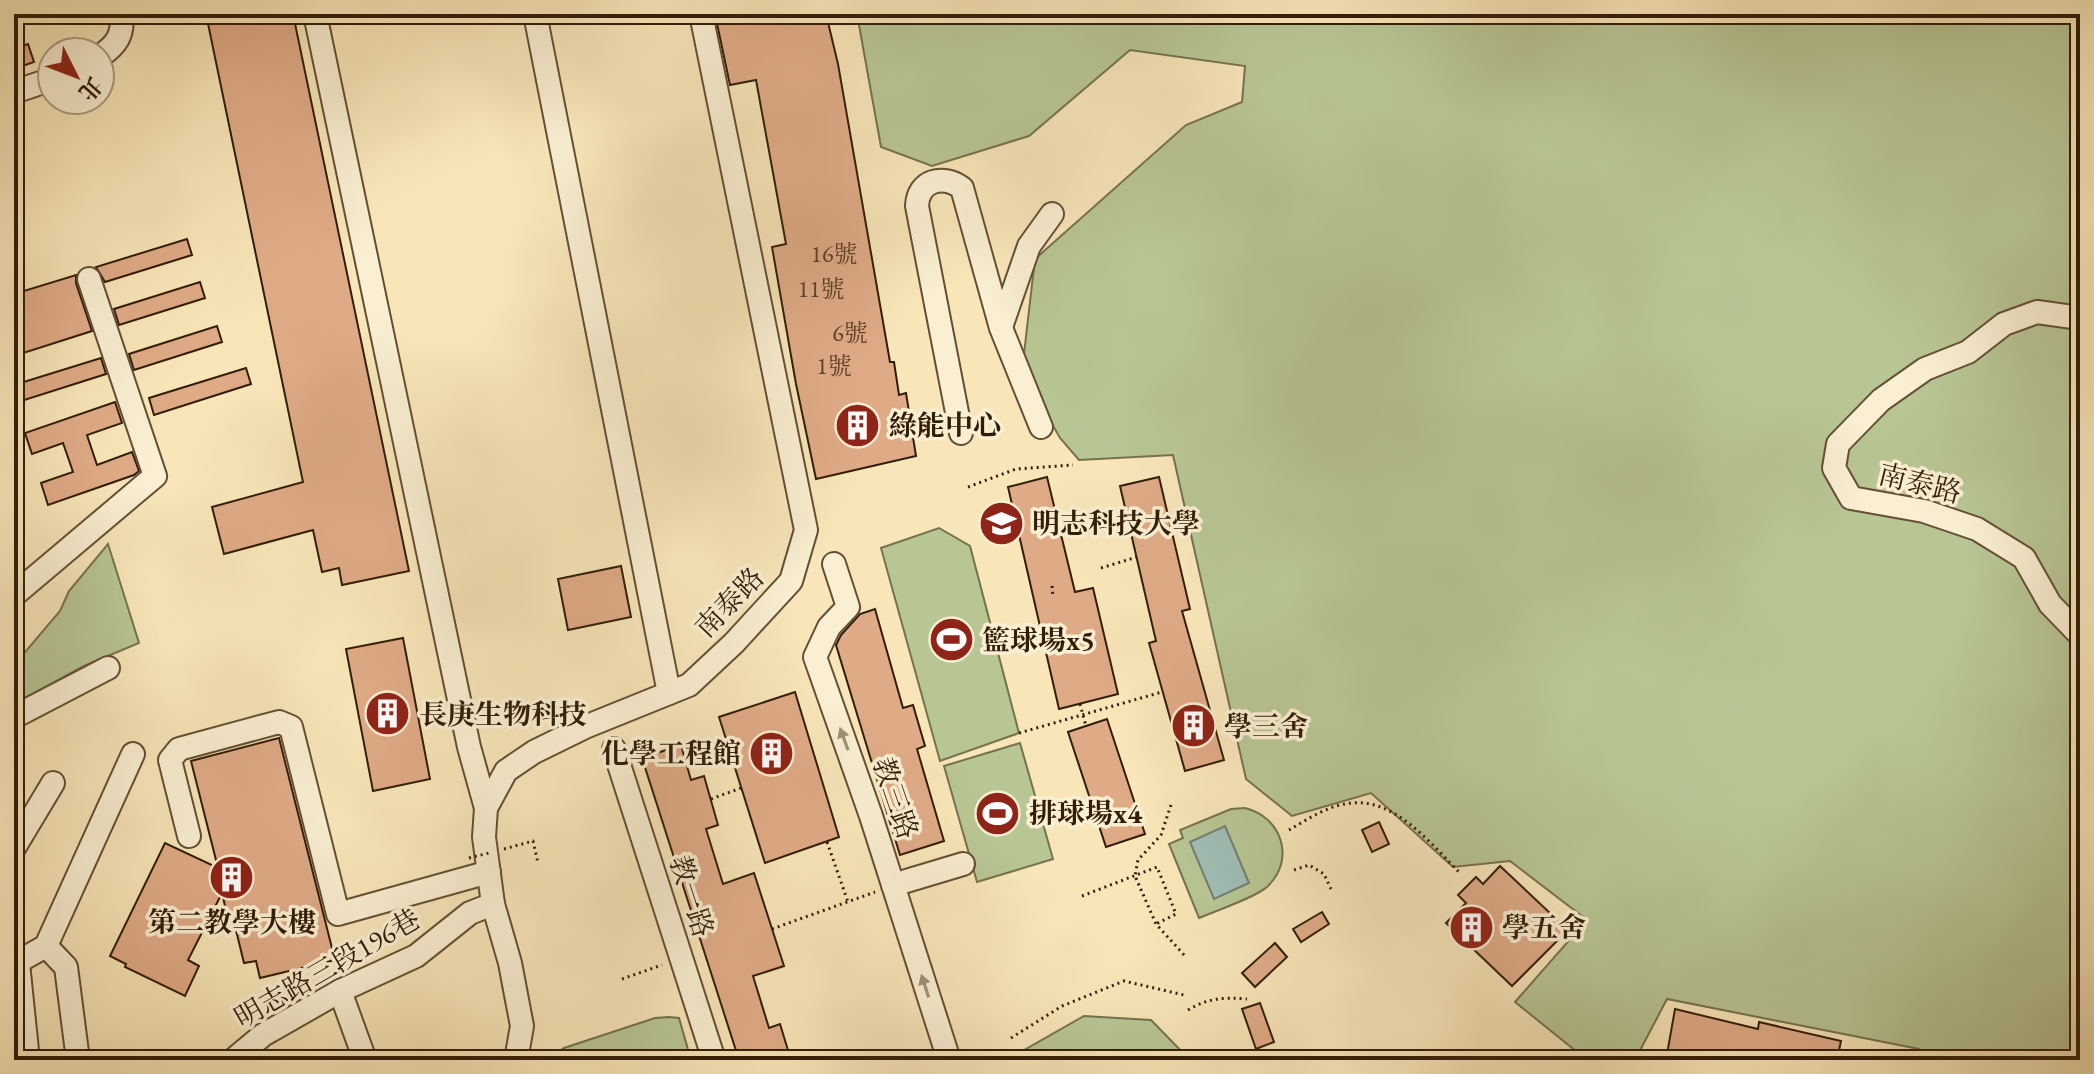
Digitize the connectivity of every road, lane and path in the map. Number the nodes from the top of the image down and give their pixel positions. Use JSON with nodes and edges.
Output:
{"nodes":[{"id":1,"x":121,"y":14,"type":"edge"},
{"id":2,"x":315,"y":14,"type":"edge"},
{"id":3,"x":535,"y":14,"type":"edge"},
{"id":4,"x":701,"y":14,"type":"edge"},
{"id":5,"x":116,"y":42,"type":"edge"},
{"id":6,"x":36,"y":84,"type":"edge"},
{"id":7,"x":14,"y":92,"type":"edge"},
{"id":8,"x":1052,"y":214,"type":"dead end"},
{"id":9,"x":89,"y":279,"type":"dead end"},
{"id":10,"x":2080,"y":318,"type":"edge"},
{"id":11,"x":1001,"y":328,"type":"junction"},
{"id":12,"x":1041,"y":427,"type":"dead end"},
{"id":13,"x":961,"y":433,"type":"dead end"},
{"id":14,"x":1073,"y":465,"type":"dead end"},
{"id":15,"x":968,"y":487,"type":"dead end"},
{"id":16,"x":1137,"y":557,"type":"dead end"},
{"id":17,"x":834,"y":564,"type":"dead end"},
{"id":18,"x":1101,"y":568,"type":"dead end"},
{"id":19,"x":1052,"y":586,"type":"dead end"},
{"id":20,"x":14,"y":595,"type":"edge"},
{"id":21,"x":1053,"y":597,"type":"dead end"},
{"id":22,"x":2080,"y":635,"type":"edge"},
{"id":23,"x":108,"y":668,"type":"dead end"},
{"id":24,"x":1162,"y":692,"type":"dead end"},
{"id":25,"x":669,"y":693,"type":"junction"},
{"id":26,"x":1080,"y":704,"type":"dead end"},
{"id":27,"x":14,"y":717,"type":"edge"},
{"id":28,"x":1086,"y":726,"type":"dead end"},
{"id":29,"x":1019,"y":733,"type":"dead end"},
{"id":30,"x":614,"y":749,"type":"dead end"},
{"id":31,"x":133,"y":754,"type":"dead end"},
{"id":32,"x":53,"y":783,"type":"dead end"},
{"id":33,"x":741,"y":788,"type":"dead end"},
{"id":34,"x":711,"y":799,"type":"dead end"},
{"id":35,"x":1171,"y":805,"type":"dead end"},
{"id":36,"x":486,"y":808,"type":"junction"},
{"id":37,"x":1289,"y":830,"type":"dead end"},
{"id":38,"x":189,"y":836,"type":"dead end"},
{"id":39,"x":827,"y":842,"type":"dead end"},
{"id":40,"x":14,"y":848,"type":"edge"},
{"id":41,"x":504,"y":849,"type":"dead end"},
{"id":42,"x":469,"y":858,"type":"dead end"},
{"id":43,"x":489,"y":862,"type":"junction"},
{"id":44,"x":538,"y":863,"type":"dead end"},
{"id":45,"x":963,"y":864,"type":"dead end"},
{"id":46,"x":1294,"y":870,"type":"dead end"},
{"id":47,"x":1460,"y":873,"type":"dead end"},
{"id":48,"x":1135,"y":876,"type":"junction"},
{"id":49,"x":893,"y":885,"type":"junction"},
{"id":50,"x":1331,"y":889,"type":"dead end"},
{"id":51,"x":1082,"y":896,"type":"dead end"},
{"id":52,"x":848,"y":902,"type":"junction"},
{"id":53,"x":493,"y":904,"type":"junction"},
{"id":54,"x":1156,"y":924,"type":"junction"},
{"id":55,"x":772,"y":929,"type":"dead end"},
{"id":56,"x":46,"y":946,"type":"junction"},
{"id":57,"x":1185,"y":956,"type":"dead end"},
{"id":58,"x":681,"y":958,"type":"junction"},
{"id":59,"x":16,"y":964,"type":"edge"},
{"id":60,"x":622,"y":979,"type":"dead end"},
{"id":61,"x":340,"y":991,"type":"junction"},
{"id":62,"x":1184,"y":995,"type":"dead end"},
{"id":63,"x":1247,"y":999,"type":"dead end"},
{"id":64,"x":1188,"y":1010,"type":"dead end"},
{"id":65,"x":1011,"y":1038,"type":"dead end"},
{"id":66,"x":28,"y":1060,"type":"edge"},
{"id":67,"x":78,"y":1060,"type":"edge"},
{"id":68,"x":233,"y":1060,"type":"edge"},
{"id":69,"x":365,"y":1060,"type":"edge"},
{"id":70,"x":516,"y":1060,"type":"edge"},
{"id":71,"x":714,"y":1060,"type":"edge"},
{"id":72,"x":949,"y":1060,"type":"edge"}],
"edges":[{"from":1,"to":5,"type":"street"},
{"from":2,"to":36,"type":"street"},
{"from":3,"to":25,"type":"street"},
{"from":4,"to":25,"type":"street","name":"南泰路"},
{"from":6,"to":7,"type":"street"},
{"from":8,"to":11,"type":"street"},
{"from":9,"to":20,"type":"street"},
{"from":10,"to":22,"type":"street","name":"南泰路"},
{"from":11,"to":12,"type":"street"},
{"from":11,"to":13,"type":"street"},
{"from":14,"to":15,"type":"path"},
{"from":16,"to":18,"type":"path"},
{"from":49,"to":17,"type":"street","name":"教三路","one_way":true},
{"from":19,"to":21,"type":"path"},
{"from":23,"to":27,"type":"street"},
{"from":24,"to":29,"type":"path"},
{"from":25,"to":36,"type":"street","name":"南泰路"},
{"from":26,"to":28,"type":"path","bridge":true},
{"from":30,"to":58,"type":"street","name":"教一路"},
{"from":31,"to":56,"type":"street"},
{"from":32,"to":40,"type":"street"},
{"from":33,"to":34,"type":"path"},
{"from":35,"to":48,"type":"path"},
{"from":36,"to":43,"type":"street","name":"南泰路"},
{"from":37,"to":47,"type":"path"},
{"from":38,"to":43,"type":"street"},
{"from":39,"to":52,"type":"path"},
{"from":41,"to":44,"type":"path"},
{"from":42,"to":43,"type":"path","bridge":true},
{"from":43,"to":53,"type":"street","name":"南泰路"},
{"from":45,"to":49,"type":"street"},
{"from":46,"to":50,"type":"path"},
{"from":48,"to":51,"type":"path"},
{"from":48,"to":54,"type":"path"},
{"from":48,"to":54,"type":"path"},
{"from":49,"to":52,"type":"path"},
{"from":72,"to":49,"type":"street","name":"教三路","one_way":true},
{"from":52,"to":55,"type":"path"},
{"from":53,"to":61,"type":"street","name":"明志路三段196巷"},
{"from":53,"to":70,"type":"street","name":"南泰路"},
{"from":54,"to":57,"type":"path"},
{"from":56,"to":59,"type":"street"},
{"from":56,"to":67,"type":"street"},
{"from":58,"to":60,"type":"path"},
{"from":58,"to":71,"type":"street","name":"教一路"},
{"from":59,"to":66,"type":"street"},
{"from":61,"to":68,"type":"street","name":"明志路三段196巷"},
{"from":61,"to":69,"type":"street"},
{"from":62,"to":65,"type":"path"},
{"from":63,"to":64,"type":"path"}]}
